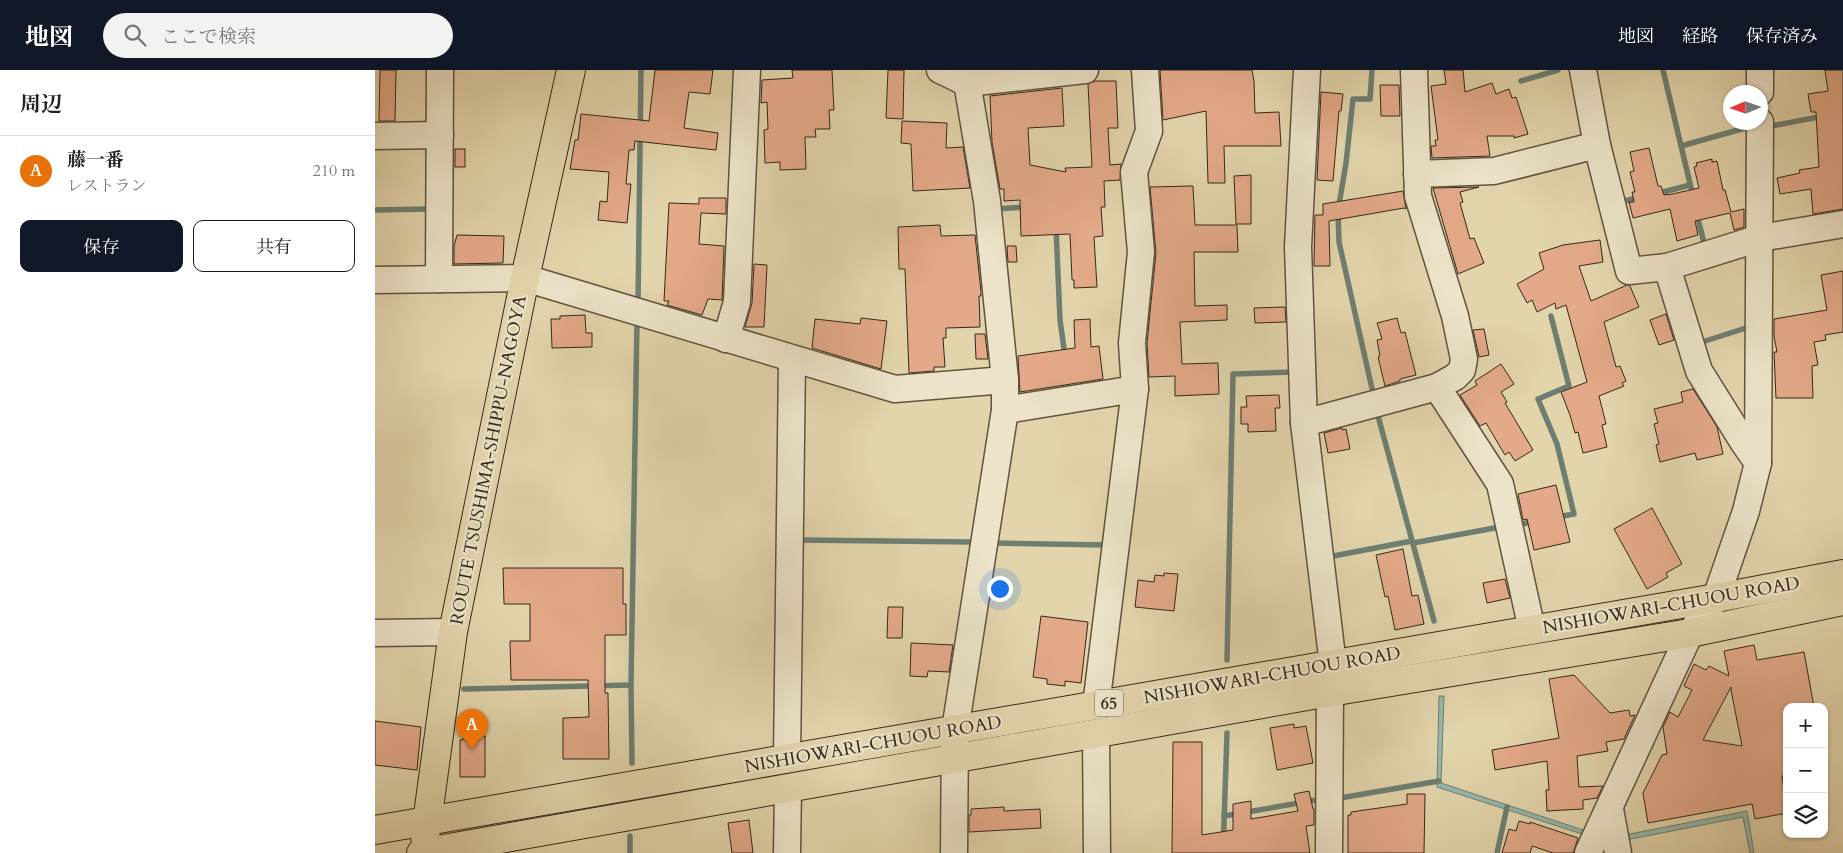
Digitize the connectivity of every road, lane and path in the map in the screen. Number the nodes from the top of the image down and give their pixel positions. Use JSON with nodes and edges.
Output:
{"nodes":[{"id":1,"x":440,"y":70,"type":"edge"},
{"id":2,"x":571,"y":70,"type":"edge"},
{"id":3,"x":747,"y":70,"type":"edge"},
{"id":4,"x":940,"y":70,"type":"edge"},
{"id":5,"x":1085,"y":70,"type":"edge"},
{"id":6,"x":1145,"y":70,"type":"edge"},
{"id":7,"x":1307,"y":70,"type":"edge"},
{"id":8,"x":1414,"y":70,"type":"edge"},
{"id":9,"x":1583,"y":70,"type":"edge"},
{"id":10,"x":1760,"y":70,"type":"edge"},
{"id":11,"x":966,"y":77,"type":"edge"},
{"id":12,"x":1760,"y":85,"type":"edge"},
{"id":13,"x":1760,"y":130,"type":"edge"},
{"id":14,"x":440,"y":135,"type":"junction"},
{"id":15,"x":375,"y":136,"type":"edge"},
{"id":16,"x":1597,"y":145,"type":"junction"},
{"id":17,"x":1417,"y":174,"type":"junction"},
{"id":18,"x":1843,"y":224,"type":"edge"},
{"id":19,"x":1760,"y":238,"type":"junction"},
{"id":20,"x":1667,"y":267,"type":"junction"},
{"id":21,"x":525,"y":278,"type":"junction"},
{"id":22,"x":439,"y":279,"type":"junction"},
{"id":23,"x":375,"y":280,"type":"edge"},
{"id":24,"x":726,"y":339,"type":"junction"},
{"id":25,"x":792,"y":359,"type":"junction"},
{"id":26,"x":1005,"y":380,"type":"junction"},
{"id":27,"x":1437,"y":387,"type":"junction"},
{"id":28,"x":1135,"y":389,"type":"junction"},
{"id":29,"x":1005,"y":410,"type":"junction"},
{"id":30,"x":1304,"y":423,"type":"junction"},
{"id":31,"x":1758,"y":463,"type":"junction"},
{"id":32,"x":1843,"y":574,"type":"edge"},
{"id":33,"x":1716,"y":598,"type":"junction"},
{"id":34,"x":1843,"y":604,"type":"edge"},
{"id":35,"x":1532,"y":630,"type":"junction"},
{"id":36,"x":453,"y":632,"type":"junction"},
{"id":37,"x":375,"y":633,"type":"edge"},
{"id":38,"x":1690,"y":633,"type":"junction"},
{"id":39,"x":1333,"y":665,"type":"junction"},
{"id":40,"x":1330,"y":692,"type":"junction"},
{"id":41,"x":1096,"y":706,"type":"junction"},
{"id":42,"x":955,"y":730,"type":"junction"},
{"id":43,"x":1096,"y":734,"type":"junction"},
{"id":44,"x":787,"y":758,"type":"junction"},
{"id":45,"x":955,"y":759,"type":"junction"},
{"id":46,"x":788,"y":788,"type":"junction"},
{"id":47,"x":1610,"y":809,"type":"junction"},
{"id":48,"x":427,"y":820,"type":"junction"},
{"id":49,"x":375,"y":830,"type":"edge"},
{"id":50,"x":422,"y":853,"type":"edge"},
{"id":51,"x":787,"y":853,"type":"edge"},
{"id":52,"x":954,"y":853,"type":"edge"},
{"id":53,"x":1097,"y":853,"type":"edge"},
{"id":54,"x":1329,"y":853,"type":"edge"},
{"id":55,"x":1588,"y":853,"type":"edge"},
{"id":56,"x":1618,"y":853,"type":"edge"}],
"edges":[{"from":1,"to":14,"type":"street"},
{"from":2,"to":21,"type":"main road","name":"ROUTE TSUSHIMA-SHIPPU-NAGOYA"},
{"from":3,"to":24,"type":"street"},
{"from":4,"to":11,"type":"street"},
{"from":5,"to":11,"type":"street"},
{"from":6,"to":28,"type":"street"},
{"from":7,"to":30,"type":"street"},
{"from":8,"to":17,"type":"street"},
{"from":9,"to":16,"type":"street"},
{"from":10,"to":12,"type":"street"},
{"from":11,"to":26,"type":"street"},
{"from":13,"to":19,"type":"street"},
{"from":14,"to":15,"type":"street"},
{"from":14,"to":22,"type":"street"},
{"from":16,"to":17,"type":"street"},
{"from":16,"to":20,"type":"street"},
{"from":17,"to":27,"type":"street"},
{"from":18,"to":19,"type":"street"},
{"from":19,"to":20,"type":"street"},
{"from":19,"to":31,"type":"street"},
{"from":20,"to":31,"type":"street"},
{"from":21,"to":22,"type":"street"},
{"from":21,"to":24,"type":"street"},
{"from":21,"to":36,"type":"main road","name":"ROUTE TSUSHIMA-SHIPPU-NAGOYA"},
{"from":22,"to":23,"type":"street"},
{"from":24,"to":25,"type":"street"},
{"from":25,"to":26,"type":"street"},
{"from":25,"to":44,"type":"street"},
{"from":26,"to":29,"type":"street"},
{"from":27,"to":30,"type":"street"},
{"from":27,"to":35,"type":"street"},
{"from":28,"to":29,"type":"street"},
{"from":28,"to":41,"type":"street"},
{"from":29,"to":42,"type":"street"},
{"from":30,"to":39,"type":"street"},
{"from":31,"to":33,"type":"street"},
{"from":32,"to":33,"type":"main road","name":"NISHIOWARI-CHUOU ROAD","number":"65"},
{"from":33,"to":35,"type":"main road","name":"NISHIOWARI-CHUOU ROAD","number":"65"},
{"from":33,"to":38,"type":"street"},
{"from":34,"to":38,"type":"main road","name":"NISHIOWARI-CHUOU ROAD","number":"65"},
{"from":35,"to":39,"type":"main road","name":"NISHIOWARI-CHUOU ROAD","number":"65"},
{"from":36,"to":37,"type":"street"},
{"from":36,"to":48,"type":"main road","name":"ROUTE TSUSHIMA-SHIPPU-NAGOYA"},
{"from":38,"to":40,"type":"main road","name":"NISHIOWARI-CHUOU ROAD","number":"65"},
{"from":38,"to":47,"type":"street"},
{"from":39,"to":41,"type":"main road","name":"NISHIOWARI-CHUOU ROAD","number":"65"},
{"from":40,"to":43,"type":"main road","name":"NISHIOWARI-CHUOU ROAD","number":"65"},
{"from":40,"to":54,"type":"street"},
{"from":41,"to":42,"type":"main road","name":"NISHIOWARI-CHUOU ROAD","number":"65"},
{"from":42,"to":44,"type":"main road","name":"NISHIOWARI-CHUOU ROAD","number":"65"},
{"from":42,"to":45,"type":"street"},
{"from":43,"to":45,"type":"main road","name":"NISHIOWARI-CHUOU ROAD","number":"65"},
{"from":43,"to":53,"type":"street"},
{"from":44,"to":48,"type":"main road","name":"NISHIOWARI-CHUOU ROAD","number":"65"},
{"from":45,"to":46,"type":"main road","name":"NISHIOWARI-CHUOU ROAD","number":"65"},
{"from":45,"to":52,"type":"street"},
{"from":46,"to":50,"type":"main road","name":"NISHIOWARI-CHUOU ROAD","number":"65"},
{"from":46,"to":51,"type":"street"},
{"from":47,"to":55,"type":"street"},
{"from":47,"to":56,"type":"street"},
{"from":48,"to":49,"type":"main road","name":"NISHIOWARI-CHUOU ROAD","number":"65"},
{"from":48,"to":50,"type":"main road","name":"ROUTE TSUSHIMA-SHIPPU-NAGOYA"}]}
